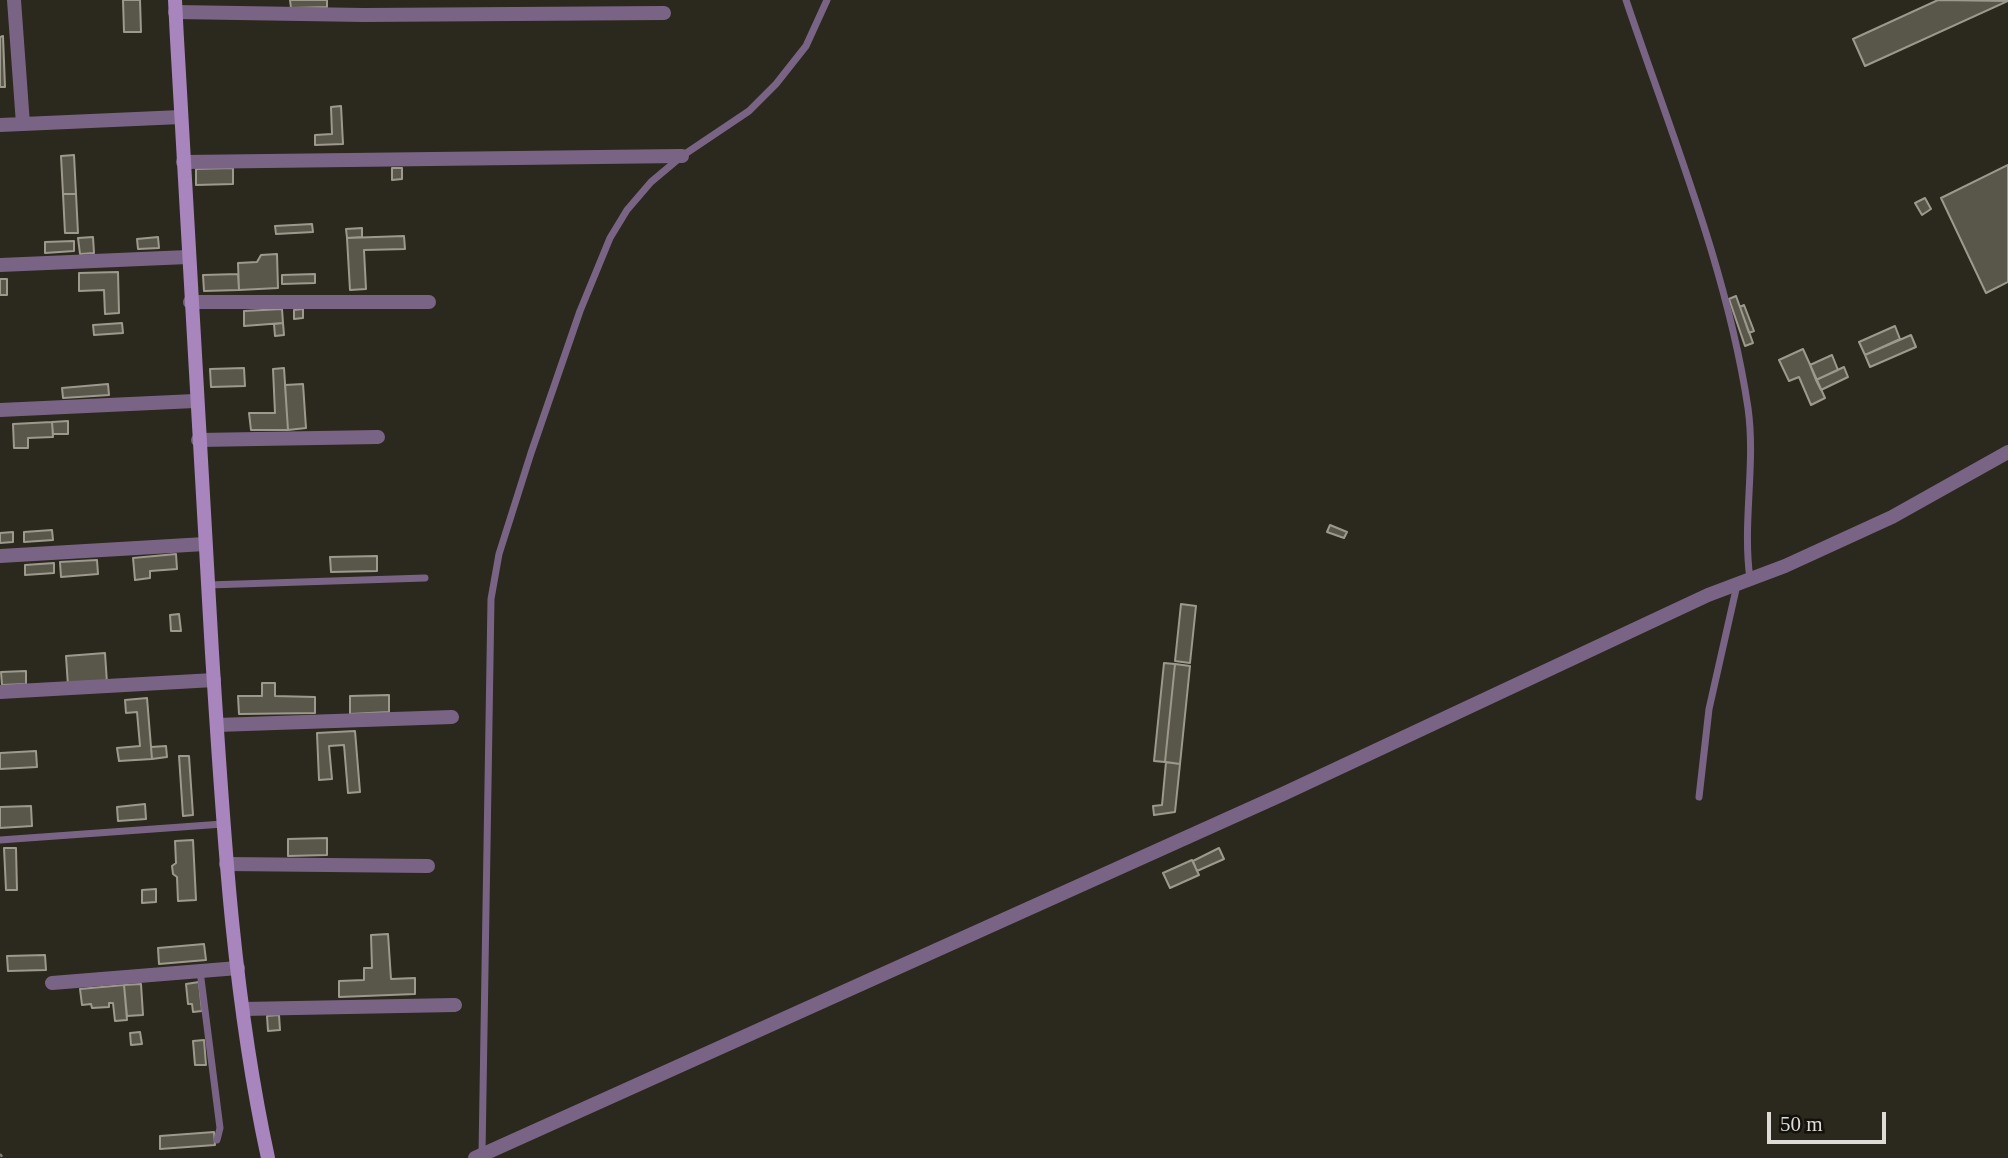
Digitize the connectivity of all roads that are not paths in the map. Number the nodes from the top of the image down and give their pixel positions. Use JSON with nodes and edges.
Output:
{"nodes":[{"id":1,"x":14,"y":0,"type":"edge"},
{"id":2,"x":827,"y":0,"type":"edge"},
{"id":3,"x":1626,"y":0,"type":"edge"},
{"id":4,"x":175,"y":6,"type":"edge"},
{"id":5,"x":664,"y":13,"type":"dead end"},
{"id":6,"x":181,"y":117,"type":"junction"},
{"id":7,"x":23,"y":124,"type":"junction"},
{"id":8,"x":0,"y":125,"type":"edge"},
{"id":9,"x":682,"y":156,"type":"junction"},
{"id":10,"x":183,"y":162,"type":"junction"},
{"id":11,"x":188,"y":257,"type":"junction"},
{"id":12,"x":0,"y":265,"type":"edge"},
{"id":13,"x":190,"y":302,"type":"junction"},
{"id":14,"x":429,"y":302,"type":"dead end"},
{"id":15,"x":195,"y":401,"type":"junction"},
{"id":16,"x":0,"y":410,"type":"edge"},
{"id":17,"x":378,"y":437,"type":"dead end"},
{"id":18,"x":198,"y":440,"type":"junction"},
{"id":19,"x":2008,"y":452,"type":"edge"},
{"id":20,"x":205,"y":544,"type":"junction"},
{"id":21,"x":0,"y":556,"type":"edge"},
{"id":22,"x":425,"y":578,"type":"dead end"},
{"id":23,"x":1744,"y":582,"type":"junction"},
{"id":24,"x":208,"y":585,"type":"junction"},
{"id":25,"x":214,"y":680,"type":"junction"},
{"id":26,"x":0,"y":692,"type":"edge"},
{"id":27,"x":452,"y":717,"type":"dead end"},
{"id":28,"x":217,"y":725,"type":"junction"},
{"id":29,"x":1699,"y":797,"type":"dead end"},
{"id":30,"x":223,"y":824,"type":"junction"},
{"id":31,"x":0,"y":840,"type":"edge"},
{"id":32,"x":226,"y":864,"type":"junction"},
{"id":33,"x":428,"y":866,"type":"dead end"},
{"id":34,"x":238,"y":968,"type":"junction"},
{"id":35,"x":200,"y":971,"type":"junction"},
{"id":36,"x":52,"y":983,"type":"dead end"},
{"id":37,"x":455,"y":1005,"type":"dead end"},
{"id":38,"x":243,"y":1009,"type":"junction"},
{"id":39,"x":217,"y":1140,"type":"dead end"},
{"id":40,"x":478,"y":1156,"type":"edge"},
{"id":41,"x":268,"y":1158,"type":"edge"}],
"edges":[{"from":1,"to":7,"type":"street"},
{"from":2,"to":9,"type":"lane"},
{"from":3,"to":23,"type":"lane"},
{"from":4,"to":5,"type":"street"},
{"from":4,"to":6,"type":"street"},
{"from":6,"to":7,"type":"street"},
{"from":6,"to":10,"type":"street"},
{"from":7,"to":8,"type":"street"},
{"from":9,"to":10,"type":"street"},
{"from":9,"to":40,"type":"lane"},
{"from":10,"to":11,"type":"street"},
{"from":11,"to":12,"type":"street"},
{"from":11,"to":13,"type":"street"},
{"from":13,"to":14,"type":"street"},
{"from":13,"to":15,"type":"street"},
{"from":15,"to":16,"type":"street"},
{"from":15,"to":18,"type":"street"},
{"from":17,"to":18,"type":"street"},
{"from":18,"to":20,"type":"street"},
{"from":19,"to":23,"type":"street"},
{"from":20,"to":21,"type":"street"},
{"from":20,"to":24,"type":"street"},
{"from":22,"to":24,"type":"lane"},
{"from":23,"to":29,"type":"lane"},
{"from":23,"to":40,"type":"street"},
{"from":24,"to":25,"type":"street"},
{"from":25,"to":26,"type":"street"},
{"from":25,"to":28,"type":"street"},
{"from":27,"to":28,"type":"street"},
{"from":28,"to":30,"type":"street"},
{"from":30,"to":31,"type":"lane"},
{"from":30,"to":32,"type":"street"},
{"from":32,"to":33,"type":"street"},
{"from":32,"to":34,"type":"street"},
{"from":34,"to":35,"type":"street"},
{"from":34,"to":38,"type":"street"},
{"from":35,"to":36,"type":"street"},
{"from":35,"to":39,"type":"lane"},
{"from":37,"to":38,"type":"street"},
{"from":38,"to":41,"type":"street"}]}
